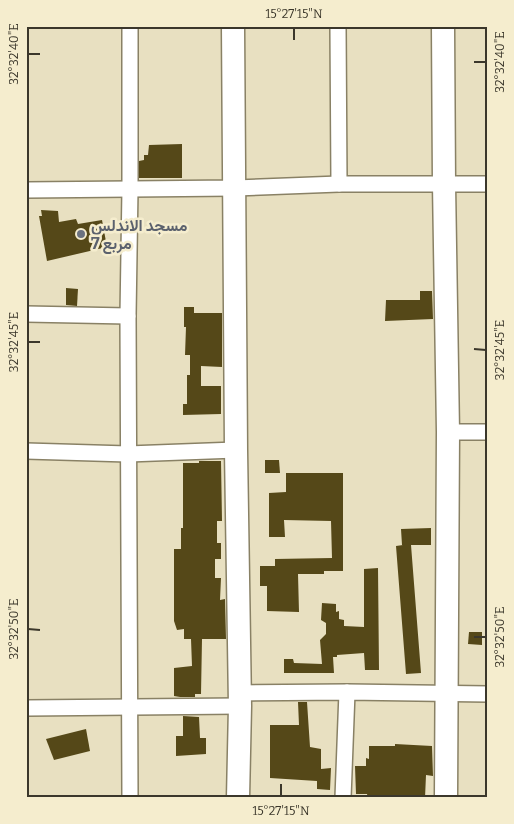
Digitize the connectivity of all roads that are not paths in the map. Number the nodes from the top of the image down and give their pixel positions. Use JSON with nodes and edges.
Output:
{"nodes":[{"id":1,"x":130,"y":26,"type":"edge"},
{"id":2,"x":233,"y":26,"type":"edge"},
{"id":3,"x":338,"y":26,"type":"edge"},
{"id":4,"x":444,"y":26,"type":"edge"},
{"id":5,"x":339,"y":184,"type":"junction"},
{"id":6,"x":444,"y":184,"type":"junction"},
{"id":7,"x":488,"y":184,"type":"edge"},
{"id":8,"x":235,"y":188,"type":"junction"},
{"id":9,"x":130,"y":189,"type":"junction"},
{"id":10,"x":26,"y":190,"type":"edge"},
{"id":11,"x":26,"y":314,"type":"edge"},
{"id":12,"x":128,"y":316,"type":"junction"},
{"id":13,"x":448,"y":432,"type":"junction"},
{"id":14,"x":488,"y":432,"type":"edge"},
{"id":15,"x":236,"y":450,"type":"junction"},
{"id":16,"x":26,"y":451,"type":"edge"},
{"id":17,"x":128,"y":454,"type":"junction"},
{"id":18,"x":347,"y":692,"type":"junction"},
{"id":19,"x":446,"y":694,"type":"junction"},
{"id":20,"x":488,"y":694,"type":"edge"},
{"id":21,"x":240,"y":699,"type":"junction"},
{"id":22,"x":129,"y":707,"type":"junction"},
{"id":23,"x":26,"y":708,"type":"edge"},
{"id":24,"x":130,"y":798,"type":"edge"},
{"id":25,"x":238,"y":798,"type":"edge"},
{"id":26,"x":344,"y":798,"type":"edge"},
{"id":27,"x":446,"y":798,"type":"edge"}],
"edges":[{"from":1,"to":9,"type":"street"},
{"from":2,"to":8,"type":"street"},
{"from":3,"to":5,"type":"street"},
{"from":4,"to":6,"type":"street"},
{"from":5,"to":6,"type":"street"},
{"from":5,"to":8,"type":"street"},
{"from":6,"to":7,"type":"street"},
{"from":6,"to":13,"type":"street"},
{"from":8,"to":9,"type":"street"},
{"from":8,"to":15,"type":"street"},
{"from":9,"to":10,"type":"street"},
{"from":9,"to":12,"type":"street"},
{"from":11,"to":12,"type":"street"},
{"from":12,"to":17,"type":"street"},
{"from":13,"to":14,"type":"street"},
{"from":13,"to":19,"type":"street"},
{"from":15,"to":17,"type":"street"},
{"from":15,"to":21,"type":"street"},
{"from":16,"to":17,"type":"street"},
{"from":17,"to":22,"type":"street"},
{"from":18,"to":19,"type":"street"},
{"from":18,"to":21,"type":"street"},
{"from":18,"to":26,"type":"street"},
{"from":19,"to":20,"type":"street"},
{"from":19,"to":27,"type":"street"},
{"from":21,"to":22,"type":"street"},
{"from":21,"to":25,"type":"street"},
{"from":22,"to":23,"type":"street"},
{"from":22,"to":24,"type":"street"}]}
